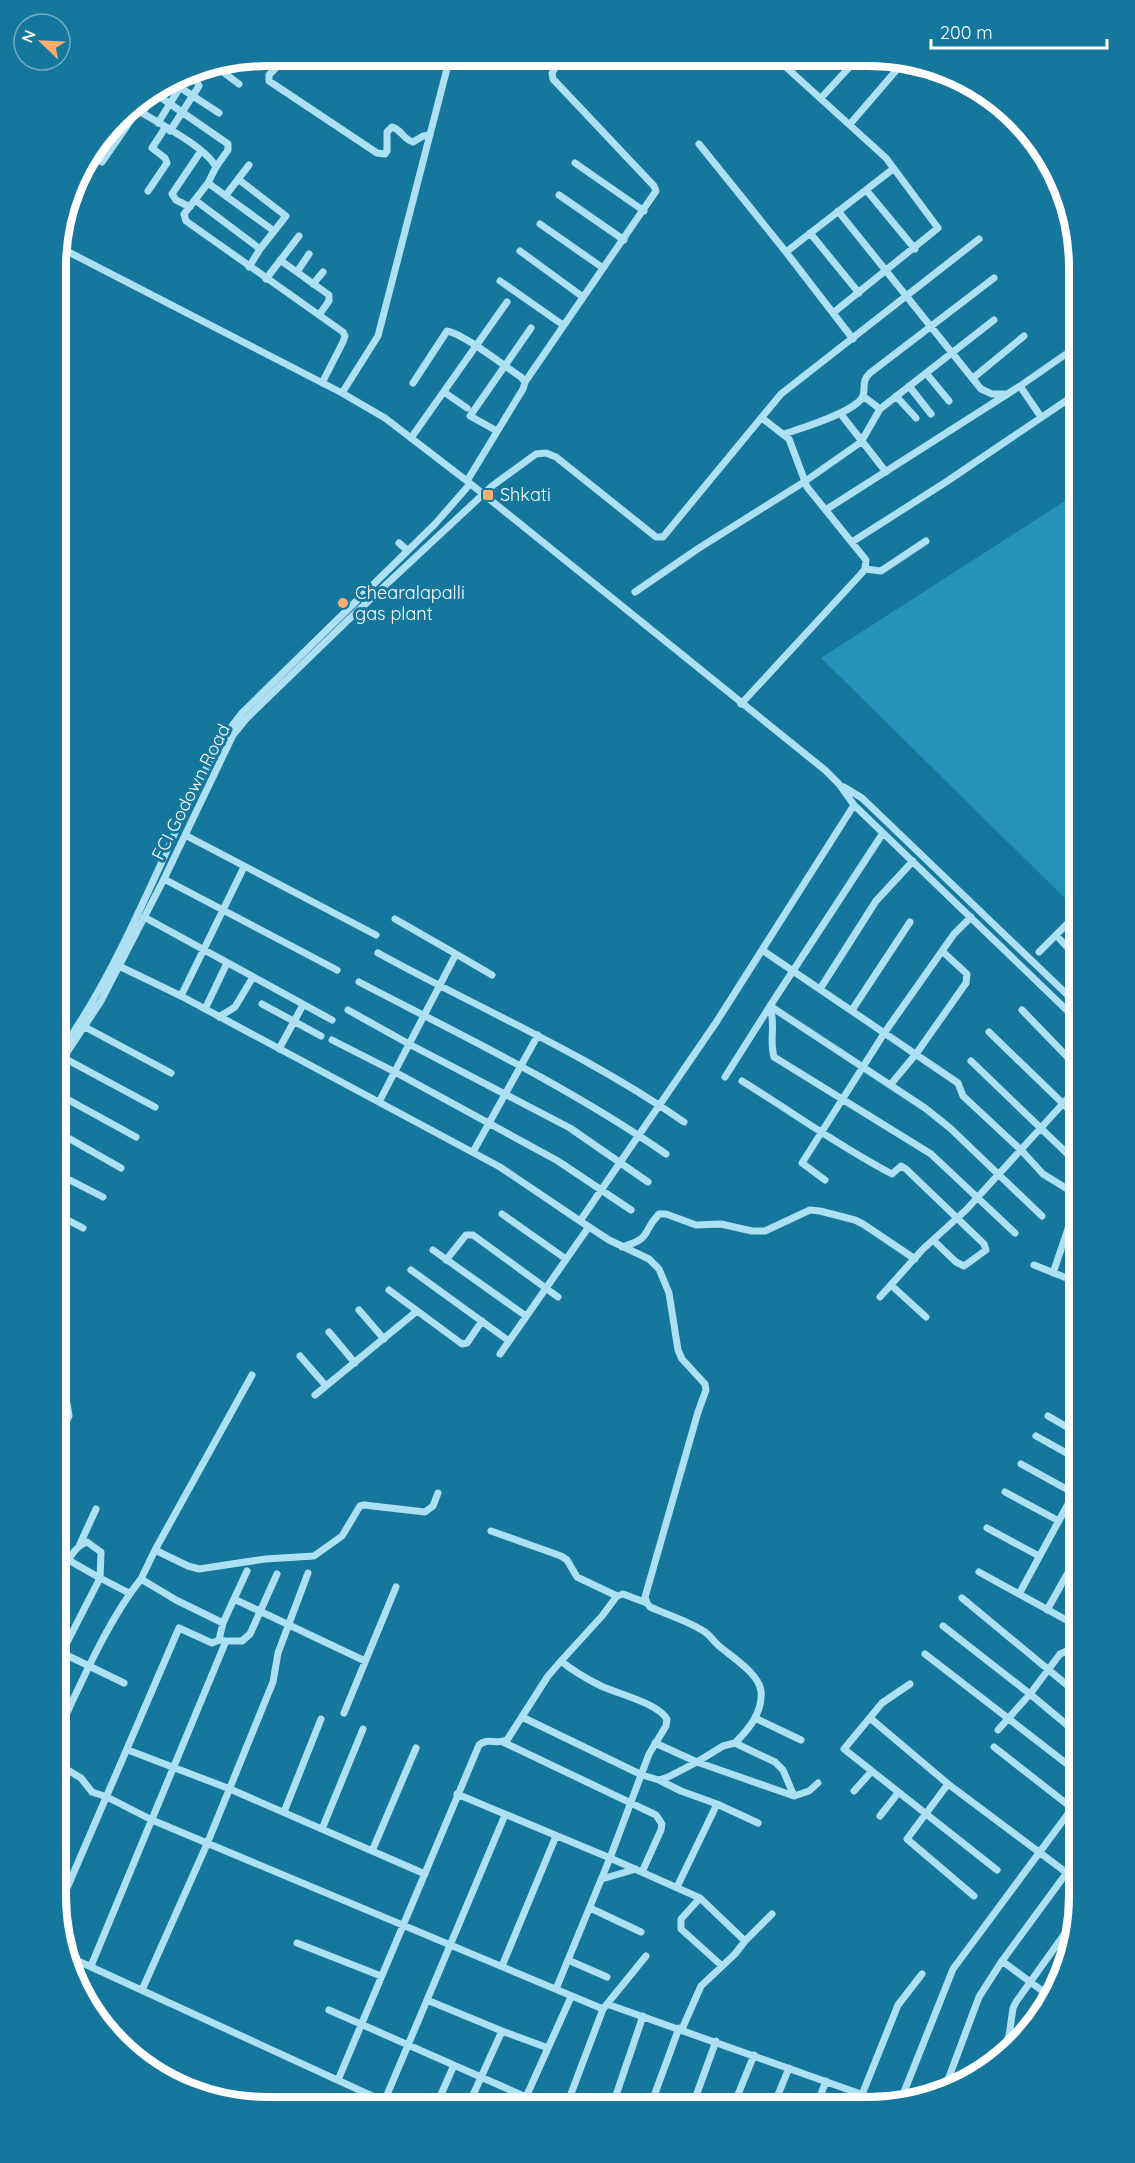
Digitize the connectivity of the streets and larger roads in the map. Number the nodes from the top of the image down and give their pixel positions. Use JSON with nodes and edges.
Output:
{"nodes":[{"id":1,"x":278,"y":66,"type":"edge"},
{"id":2,"x":448,"y":66,"type":"edge"},
{"id":3,"x":556,"y":66,"type":"edge"},
{"id":4,"x":785,"y":66,"type":"edge"},
{"id":5,"x":851,"y":66,"type":"edge"},
{"id":6,"x":898,"y":68,"type":"edge"},
{"id":7,"x":222,"y":71,"type":"edge"},
{"id":8,"x":193,"y":80,"type":"edge"},
{"id":9,"x":239,"y":84,"type":"dead end"},
{"id":10,"x":180,"y":87,"type":"joint"},
{"id":11,"x":161,"y":96,"type":"edge"},
{"id":12,"x":193,"y":96,"type":"junction"},
{"id":13,"x":821,"y":98,"type":"junction"},
{"id":14,"x":170,"y":103,"type":"junction"},
{"id":15,"x":139,"y":111,"type":"edge"},
{"id":16,"x":181,"y":112,"type":"junction"},
{"id":17,"x":219,"y":113,"type":"dead end"},
{"id":18,"x":130,"y":120,"type":"edge"},
{"id":19,"x":158,"y":123,"type":"junction"},
{"id":20,"x":849,"y":124,"type":"junction"},
{"id":21,"x":124,"y":129,"type":"joint"},
{"id":22,"x":167,"y":129,"type":"junction"},
{"id":23,"x":430,"y":135,"type":"junction"},
{"id":24,"x":699,"y":144,"type":"dead end"},
{"id":25,"x":201,"y":151,"type":"junction"},
{"id":26,"x":102,"y":162,"type":"dead end"},
{"id":27,"x":575,"y":163,"type":"dead end"},
{"id":28,"x":249,"y":165,"type":"dead end"},
{"id":29,"x":216,"y":167,"type":"junction"},
{"id":30,"x":893,"y":169,"type":"junction"},
{"id":31,"x":238,"y":179,"type":"junction"},
{"id":32,"x":208,"y":183,"type":"junction"},
{"id":33,"x":148,"y":191,"type":"dead end"},
{"id":34,"x":867,"y":191,"type":"junction"},
{"id":35,"x":226,"y":195,"type":"junction"},
{"id":36,"x":559,"y":195,"type":"dead end"},
{"id":37,"x":195,"y":200,"type":"junction"},
{"id":38,"x":190,"y":207,"type":"junction"},
{"id":39,"x":838,"y":211,"type":"junction"},
{"id":40,"x":644,"y":212,"type":"junction"},
{"id":41,"x":540,"y":224,"type":"dead end"},
{"id":42,"x":274,"y":231,"type":"junction"},
{"id":43,"x":810,"y":233,"type":"junction"},
{"id":44,"x":299,"y":236,"type":"dead end"},
{"id":45,"x":979,"y":239,"type":"dead end"},
{"id":46,"x":624,"y":240,"type":"junction"},
{"id":47,"x":260,"y":249,"type":"junction"},
{"id":48,"x":915,"y":249,"type":"junction"},
{"id":49,"x":67,"y":251,"type":"edge"},
{"id":50,"x":520,"y":251,"type":"dead end"},
{"id":51,"x":786,"y":252,"type":"junction"},
{"id":52,"x":309,"y":254,"type":"dead end"},
{"id":53,"x":280,"y":260,"type":"junction"},
{"id":54,"x":249,"y":267,"type":"junction"},
{"id":55,"x":603,"y":268,"type":"junction"},
{"id":56,"x":887,"y":271,"type":"junction"},
{"id":57,"x":323,"y":272,"type":"dead end"},
{"id":58,"x":297,"y":273,"type":"junction"},
{"id":59,"x":994,"y":278,"type":"dead end"},
{"id":60,"x":266,"y":279,"type":"junction"},
{"id":61,"x":500,"y":281,"type":"dead end"},
{"id":62,"x":313,"y":284,"type":"junction"},
{"id":63,"x":859,"y":293,"type":"junction"},
{"id":64,"x":583,"y":297,"type":"junction"},
{"id":65,"x":906,"y":297,"type":"junction"},
{"id":66,"x":507,"y":302,"type":"dead end"},
{"id":67,"x":833,"y":313,"type":"junction"},
{"id":68,"x":319,"y":315,"type":"junction"},
{"id":69,"x":994,"y":320,"type":"dead end"},
{"id":70,"x":563,"y":325,"type":"junction"},
{"id":71,"x":930,"y":327,"type":"junction"},
{"id":72,"x":531,"y":328,"type":"dead end"},
{"id":73,"x":1024,"y":336,"type":"dead end"},
{"id":74,"x":853,"y":339,"type":"junction"},
{"id":75,"x":476,"y":347,"type":"junction"},
{"id":76,"x":952,"y":353,"type":"junction"},
{"id":77,"x":1069,"y":353,"type":"edge"},
{"id":78,"x":504,"y":366,"type":"junction"},
{"id":79,"x":926,"y":373,"type":"junction"},
{"id":80,"x":973,"y":378,"type":"junction"},
{"id":81,"x":525,"y":382,"type":"junction"},
{"id":82,"x":322,"y":383,"type":"junction"},
{"id":83,"x":413,"y":384,"type":"dead end"},
{"id":84,"x":909,"y":386,"type":"junction"},
{"id":85,"x":1020,"y":386,"type":"junction"},
{"id":86,"x":444,"y":392,"type":"junction"},
{"id":87,"x":342,"y":393,"type":"junction"},
{"id":88,"x":1005,"y":393,"type":"junction"},
{"id":89,"x":863,"y":396,"type":"junction"},
{"id":90,"x":896,"y":396,"type":"junction"},
{"id":91,"x":1069,"y":398,"type":"edge"},
{"id":92,"x":949,"y":402,"type":"dead end"},
{"id":93,"x":467,"y":408,"type":"dead end"},
{"id":94,"x":880,"y":409,"type":"junction"},
{"id":95,"x":840,"y":413,"type":"junction"},
{"id":96,"x":931,"y":414,"type":"dead end"},
{"id":97,"x":1041,"y":417,"type":"junction"},
{"id":98,"x":762,"y":418,"type":"junction"},
{"id":99,"x":916,"y":418,"type":"dead end"},
{"id":100,"x":497,"y":431,"type":"junction"},
{"id":101,"x":784,"y":434,"type":"junction"},
{"id":102,"x":411,"y":438,"type":"junction"},
{"id":103,"x":861,"y":442,"type":"junction"},
{"id":104,"x":886,"y":472,"type":"junction"},
{"id":105,"x":468,"y":482,"type":"junction"},
{"id":106,"x":804,"y":482,"type":"junction"},
{"id":107,"x":483,"y":495,"type":"junction"},
{"id":108,"x":827,"y":509,"type":"junction"},
{"id":109,"x":926,"y":541,"type":"dead end"},
{"id":110,"x":852,"y":542,"type":"junction"},
{"id":111,"x":399,"y":543,"type":"dead end"},
{"id":112,"x":407,"y":550,"type":"junction"},
{"id":113,"x":864,"y":569,"type":"junction"},
{"id":114,"x":635,"y":592,"type":"dead end"},
{"id":115,"x":741,"y":704,"type":"junction"},
{"id":116,"x":839,"y":784,"type":"junction"},
{"id":117,"x":854,"y":805,"type":"junction"},
{"id":118,"x":883,"y":833,"type":"junction"},
{"id":119,"x":184,"y":835,"type":"junction"},
{"id":120,"x":913,"y":861,"type":"junction"},
{"id":121,"x":161,"y":863,"type":"junction"},
{"id":122,"x":170,"y":866,"type":"junction"},
{"id":123,"x":244,"y":867,"type":"junction"},
{"id":124,"x":164,"y":879,"type":"junction"},
{"id":125,"x":223,"y":910,"type":"junction"},
{"id":126,"x":144,"y":916,"type":"junction"},
{"id":127,"x":971,"y":917,"type":"junction"},
{"id":128,"x":395,"y":920,"type":"dead end"},
{"id":129,"x":910,"y":922,"type":"dead end"},
{"id":130,"x":1069,"y":922,"type":"edge"},
{"id":131,"x":376,"y":935,"type":"dead end"},
{"id":132,"x":1056,"y":935,"type":"junction"},
{"id":133,"x":1069,"y":949,"type":"edge"},
{"id":134,"x":762,"y":950,"type":"junction"},
{"id":135,"x":204,"y":951,"type":"junction"},
{"id":136,"x":942,"y":951,"type":"junction"},
{"id":137,"x":1039,"y":952,"type":"dead end"},
{"id":138,"x":378,"y":953,"type":"dead end"},
{"id":139,"x":456,"y":954,"type":"junction"},
{"id":140,"x":227,"y":963,"type":"junction"},
{"id":141,"x":119,"y":966,"type":"junction"},
{"id":142,"x":337,"y":970,"type":"dead end"},
{"id":143,"x":794,"y":971,"type":"junction"},
{"id":144,"x":492,"y":975,"type":"dead end"},
{"id":145,"x":253,"y":977,"type":"junction"},
{"id":146,"x":359,"y":982,"type":"dead end"},
{"id":147,"x":439,"y":986,"type":"junction"},
{"id":148,"x":820,"y":989,"type":"junction"},
{"id":149,"x":1069,"y":995,"type":"edge"},
{"id":150,"x":181,"y":996,"type":"junction"},
{"id":151,"x":262,"y":1004,"type":"dead end"},
{"id":152,"x":303,"y":1005,"type":"junction"},
{"id":153,"x":770,"y":1006,"type":"junction"},
{"id":154,"x":205,"y":1009,"type":"junction"},
{"id":155,"x":348,"y":1010,"type":"dead end"},
{"id":156,"x":852,"y":1010,"type":"junction"},
{"id":157,"x":1022,"y":1010,"type":"dead end"},
{"id":158,"x":1069,"y":1012,"type":"edge"},
{"id":159,"x":424,"y":1016,"type":"junction"},
{"id":160,"x":219,"y":1017,"type":"junction"},
{"id":161,"x":332,"y":1020,"type":"dead end"},
{"id":162,"x":293,"y":1022,"type":"junction"},
{"id":163,"x":85,"y":1027,"type":"junction"},
{"id":164,"x":885,"y":1032,"type":"junction"},
{"id":165,"x":989,"y":1032,"type":"dead end"},
{"id":166,"x":538,"y":1035,"type":"junction"},
{"id":167,"x":321,"y":1036,"type":"dead end"},
{"id":168,"x":332,"y":1040,"type":"dead end"},
{"id":169,"x":409,"y":1044,"type":"junction"},
{"id":170,"x":66,"y":1048,"type":"edge"},
{"id":171,"x":279,"y":1049,"type":"junction"},
{"id":172,"x":66,"y":1051,"type":"edge"},
{"id":173,"x":916,"y":1054,"type":"junction"},
{"id":174,"x":1069,"y":1059,"type":"edge"},
{"id":175,"x":66,"y":1061,"type":"edge"},
{"id":176,"x":971,"y":1061,"type":"dead end"},
{"id":177,"x":522,"y":1065,"type":"junction"},
{"id":178,"x":863,"y":1067,"type":"junction"},
{"id":179,"x":395,"y":1072,"type":"junction"},
{"id":180,"x":171,"y":1073,"type":"dead end"},
{"id":181,"x":725,"y":1077,"type":"dead end"},
{"id":182,"x":742,"y":1081,"type":"dead end"},
{"id":183,"x":891,"y":1084,"type":"junction"},
{"id":184,"x":505,"y":1094,"type":"junction"},
{"id":185,"x":1069,"y":1097,"type":"edge"},
{"id":186,"x":66,"y":1098,"type":"edge"},
{"id":187,"x":843,"y":1099,"type":"junction"},
{"id":188,"x":379,"y":1102,"type":"junction"},
{"id":189,"x":1062,"y":1104,"type":"junction"},
{"id":190,"x":660,"y":1105,"type":"junction"},
{"id":191,"x":155,"y":1107,"type":"dead end"},
{"id":192,"x":1069,"y":1110,"type":"edge"},
{"id":193,"x":684,"y":1122,"type":"dead end"},
{"id":194,"x":489,"y":1123,"type":"junction"},
{"id":195,"x":1041,"y":1127,"type":"junction"},
{"id":196,"x":822,"y":1131,"type":"junction"},
{"id":197,"x":639,"y":1135,"type":"junction"},
{"id":198,"x":66,"y":1137,"type":"edge"},
{"id":199,"x":136,"y":1137,"type":"dead end"},
{"id":200,"x":1021,"y":1150,"type":"junction"},
{"id":201,"x":473,"y":1152,"type":"junction"},
{"id":202,"x":666,"y":1154,"type":"dead end"},
{"id":203,"x":1069,"y":1155,"type":"edge"},
{"id":204,"x":620,"y":1162,"type":"junction"},
{"id":205,"x":120,"y":1168,"type":"dead end"},
{"id":206,"x":998,"y":1176,"type":"junction"},
{"id":207,"x":66,"y":1178,"type":"edge"},
{"id":208,"x":825,"y":1180,"type":"dead end"},
{"id":209,"x":648,"y":1182,"type":"dead end"},
{"id":210,"x":1069,"y":1189,"type":"edge"},
{"id":211,"x":601,"y":1190,"type":"junction"},
{"id":212,"x":102,"y":1197,"type":"dead end"},
{"id":213,"x":977,"y":1198,"type":"junction"},
{"id":214,"x":631,"y":1210,"type":"dead end"},
{"id":215,"x":502,"y":1214,"type":"dead end"},
{"id":216,"x":1042,"y":1216,"type":"dead end"},
{"id":217,"x":957,"y":1218,"type":"junction"},
{"id":218,"x":66,"y":1219,"type":"edge"},
{"id":219,"x":580,"y":1221,"type":"junction"},
{"id":220,"x":1069,"y":1226,"type":"edge"},
{"id":221,"x":82,"y":1227,"type":"dead end"},
{"id":222,"x":588,"y":1228,"type":"junction"},
{"id":223,"x":1015,"y":1233,"type":"dead end"},
{"id":224,"x":933,"y":1240,"type":"junction"},
{"id":225,"x":1064,"y":1240,"type":"junction"},
{"id":226,"x":1069,"y":1242,"type":"edge"},
{"id":227,"x":622,"y":1247,"type":"junction"},
{"id":228,"x":433,"y":1250,"type":"dead end"},
{"id":229,"x":566,"y":1259,"type":"junction"},
{"id":230,"x":915,"y":1259,"type":"junction"},
{"id":231,"x":446,"y":1260,"type":"junction"},
{"id":232,"x":1034,"y":1265,"type":"dead end"},
{"id":233,"x":411,"y":1270,"type":"dead end"},
{"id":234,"x":1053,"y":1273,"type":"junction"},
{"id":235,"x":1069,"y":1279,"type":"edge"},
{"id":236,"x":891,"y":1285,"type":"junction"},
{"id":237,"x":546,"y":1288,"type":"junction"},
{"id":238,"x":389,"y":1290,"type":"dead end"},
{"id":239,"x":558,"y":1297,"type":"dead end"},
{"id":240,"x":880,"y":1297,"type":"dead end"},
{"id":241,"x":359,"y":1310,"type":"dead end"},
{"id":242,"x":417,"y":1311,"type":"junction"},
{"id":243,"x":526,"y":1316,"type":"junction"},
{"id":244,"x":926,"y":1317,"type":"dead end"},
{"id":245,"x":482,"y":1321,"type":"junction"},
{"id":246,"x":329,"y":1332,"type":"dead end"},
{"id":247,"x":384,"y":1339,"type":"junction"},
{"id":248,"x":509,"y":1341,"type":"junction"},
{"id":249,"x":500,"y":1354,"type":"dead end"},
{"id":250,"x":300,"y":1356,"type":"dead end"},
{"id":251,"x":355,"y":1363,"type":"junction"},
{"id":252,"x":252,"y":1375,"type":"dead end"},
{"id":253,"x":326,"y":1386,"type":"junction"},
{"id":254,"x":315,"y":1395,"type":"dead end"},
{"id":255,"x":66,"y":1402,"type":"edge"},
{"id":256,"x":1048,"y":1416,"type":"dead end"},
{"id":257,"x":66,"y":1422,"type":"edge"},
{"id":258,"x":1069,"y":1428,"type":"edge"},
{"id":259,"x":1036,"y":1436,"type":"dead end"},
{"id":260,"x":1069,"y":1454,"type":"edge"},
{"id":261,"x":1021,"y":1464,"type":"dead end"},
{"id":262,"x":1069,"y":1490,"type":"edge"},
{"id":263,"x":1005,"y":1492,"type":"dead end"},
{"id":264,"x":438,"y":1493,"type":"dead end"},
{"id":265,"x":1069,"y":1505,"type":"edge"},
{"id":266,"x":96,"y":1509,"type":"dead end"},
{"id":267,"x":1059,"y":1521,"type":"junction"},
{"id":268,"x":987,"y":1528,"type":"dead end"},
{"id":269,"x":491,"y":1531,"type":"dead end"},
{"id":270,"x":80,"y":1544,"type":"junction"},
{"id":271,"x":155,"y":1550,"type":"junction"},
{"id":272,"x":1040,"y":1556,"type":"junction"},
{"id":273,"x":66,"y":1559,"type":"edge"},
{"id":274,"x":69,"y":1561,"type":"junction"},
{"id":275,"x":66,"y":1567,"type":"edge"},
{"id":276,"x":247,"y":1570,"type":"dead end"},
{"id":277,"x":979,"y":1572,"type":"dead end"},
{"id":278,"x":308,"y":1573,"type":"dead end"},
{"id":279,"x":1068,"y":1573,"type":"edge"},
{"id":280,"x":277,"y":1574,"type":"dead end"},
{"id":281,"x":100,"y":1578,"type":"junction"},
{"id":282,"x":141,"y":1579,"type":"junction"},
{"id":283,"x":396,"y":1587,"type":"dead end"},
{"id":284,"x":129,"y":1593,"type":"junction"},
{"id":285,"x":1019,"y":1594,"type":"junction"},
{"id":286,"x":617,"y":1596,"type":"junction"},
{"id":287,"x":962,"y":1598,"type":"dead end"},
{"id":288,"x":234,"y":1599,"type":"junction"},
{"id":289,"x":647,"y":1604,"type":"junction"},
{"id":290,"x":1047,"y":1610,"type":"junction"},
{"id":291,"x":260,"y":1612,"type":"junction"},
{"id":292,"x":1069,"y":1622,"type":"edge"},
{"id":293,"x":223,"y":1623,"type":"junction"},
{"id":294,"x":288,"y":1625,"type":"junction"},
{"id":295,"x":943,"y":1626,"type":"dead end"},
{"id":296,"x":66,"y":1639,"type":"edge"},
{"id":297,"x":222,"y":1640,"type":"junction"},
{"id":298,"x":1069,"y":1653,"type":"edge"},
{"id":299,"x":925,"y":1654,"type":"dead end"},
{"id":300,"x":66,"y":1655,"type":"edge"},
{"id":301,"x":365,"y":1661,"type":"junction"},
{"id":302,"x":561,"y":1661,"type":"junction"},
{"id":303,"x":90,"y":1666,"type":"junction"},
{"id":304,"x":1048,"y":1669,"type":"junction"},
{"id":305,"x":124,"y":1683,"type":"dead end"},
{"id":306,"x":910,"y":1683,"type":"dead end"},
{"id":307,"x":1069,"y":1687,"type":"edge"},
{"id":308,"x":1030,"y":1694,"type":"junction"},
{"id":309,"x":344,"y":1713,"type":"dead end"},
{"id":310,"x":66,"y":1715,"type":"edge"},
{"id":311,"x":522,"y":1717,"type":"junction"},
{"id":312,"x":755,"y":1718,"type":"junction"},
{"id":313,"x":870,"y":1718,"type":"junction"},
{"id":314,"x":1009,"y":1718,"type":"junction"},
{"id":315,"x":321,"y":1719,"type":"dead end"},
{"id":316,"x":1069,"y":1727,"type":"edge"},
{"id":317,"x":363,"y":1729,"type":"dead end"},
{"id":318,"x":998,"y":1730,"type":"dead end"},
{"id":319,"x":801,"y":1740,"type":"dead end"},
{"id":320,"x":503,"y":1742,"type":"junction"},
{"id":321,"x":655,"y":1743,"type":"junction"},
{"id":322,"x":735,"y":1743,"type":"junction"},
{"id":323,"x":994,"y":1747,"type":"dead end"},
{"id":324,"x":416,"y":1748,"type":"dead end"},
{"id":325,"x":128,"y":1750,"type":"junction"},
{"id":326,"x":697,"y":1762,"type":"junction"},
{"id":327,"x":1067,"y":1764,"type":"dead end"},
{"id":328,"x":174,"y":1768,"type":"junction"},
{"id":329,"x":66,"y":1769,"type":"edge"},
{"id":330,"x":871,"y":1772,"type":"junction"},
{"id":331,"x":642,"y":1775,"type":"junction"},
{"id":332,"x":659,"y":1780,"type":"junction"},
{"id":333,"x":818,"y":1783,"type":"dead end"},
{"id":334,"x":948,"y":1784,"type":"junction"},
{"id":335,"x":230,"y":1789,"type":"junction"},
{"id":336,"x":854,"y":1791,"type":"dead end"},
{"id":337,"x":898,"y":1793,"type":"junction"},
{"id":338,"x":457,"y":1794,"type":"junction"},
{"id":339,"x":794,"y":1796,"type":"junction"},
{"id":340,"x":107,"y":1797,"type":"junction"},
{"id":341,"x":631,"y":1802,"type":"junction"},
{"id":342,"x":717,"y":1804,"type":"junction"},
{"id":343,"x":1069,"y":1806,"type":"edge"},
{"id":344,"x":284,"y":1812,"type":"junction"},
{"id":345,"x":1069,"y":1812,"type":"edge"},
{"id":346,"x":926,"y":1814,"type":"junction"},
{"id":347,"x":505,"y":1815,"type":"junction"},
{"id":348,"x":880,"y":1816,"type":"dead end"},
{"id":349,"x":152,"y":1820,"type":"junction"},
{"id":350,"x":758,"y":1823,"type":"dead end"},
{"id":351,"x":322,"y":1829,"type":"junction"},
{"id":352,"x":556,"y":1836,"type":"junction"},
{"id":353,"x":207,"y":1844,"type":"junction"},
{"id":354,"x":372,"y":1851,"type":"junction"},
{"id":355,"x":1041,"y":1852,"type":"junction"},
{"id":356,"x":610,"y":1858,"type":"junction"},
{"id":357,"x":997,"y":1870,"type":"dead end"},
{"id":358,"x":1069,"y":1870,"type":"edge"},
{"id":359,"x":639,"y":1871,"type":"junction"},
{"id":360,"x":1067,"y":1873,"type":"junction"},
{"id":361,"x":425,"y":1874,"type":"junction"},
{"id":362,"x":602,"y":1879,"type":"junction"},
{"id":363,"x":677,"y":1887,"type":"junction"},
{"id":364,"x":66,"y":1891,"type":"edge"},
{"id":365,"x":974,"y":1896,"type":"dead end"},
{"id":366,"x":700,"y":1898,"type":"junction"},
{"id":367,"x":590,"y":1908,"type":"junction"},
{"id":368,"x":772,"y":1914,"type":"dead end"},
{"id":369,"x":404,"y":1926,"type":"junction"},
{"id":370,"x":641,"y":1932,"type":"dead end"},
{"id":371,"x":1066,"y":1932,"type":"edge"},
{"id":372,"x":745,"y":1941,"type":"junction"},
{"id":373,"x":297,"y":1943,"type":"dead end"},
{"id":374,"x":450,"y":1944,"type":"junction"},
{"id":375,"x":646,"y":1956,"type":"dead end"},
{"id":376,"x":77,"y":1960,"type":"edge"},
{"id":377,"x":568,"y":1960,"type":"junction"},
{"id":378,"x":1002,"y":1961,"type":"junction"},
{"id":379,"x":91,"y":1966,"type":"junction"},
{"id":380,"x":502,"y":1966,"type":"junction"},
{"id":381,"x":722,"y":1966,"type":"junction"},
{"id":382,"x":922,"y":1974,"type":"dead end"},
{"id":383,"x":381,"y":1976,"type":"junction"},
{"id":384,"x":607,"y":1977,"type":"dead end"},
{"id":385,"x":1030,"y":1980,"type":"junction"},
{"id":386,"x":556,"y":1989,"type":"junction"},
{"id":387,"x":142,"y":1990,"type":"junction"},
{"id":388,"x":1045,"y":1992,"type":"edge"},
{"id":389,"x":571,"y":1997,"type":"junction"},
{"id":390,"x":427,"y":2000,"type":"junction"},
{"id":391,"x":605,"y":2007,"type":"junction"},
{"id":392,"x":329,"y":2010,"type":"dead end"},
{"id":393,"x":643,"y":2016,"type":"junction"},
{"id":394,"x":360,"y":2024,"type":"junction"},
{"id":395,"x":681,"y":2029,"type":"junction"},
{"id":396,"x":502,"y":2031,"type":"junction"},
{"id":397,"x":1009,"y":2036,"type":"joint"},
{"id":398,"x":716,"y":2041,"type":"junction"},
{"id":399,"x":1007,"y":2041,"type":"edge"},
{"id":400,"x":408,"y":2045,"type":"junction"},
{"id":401,"x":548,"y":2048,"type":"junction"},
{"id":402,"x":754,"y":2055,"type":"junction"},
{"id":403,"x":454,"y":2065,"type":"junction"},
{"id":404,"x":789,"y":2068,"type":"junction"},
{"id":405,"x":482,"y":2077,"type":"junction"},
{"id":406,"x":338,"y":2080,"type":"junction"},
{"id":407,"x":948,"y":2080,"type":"edge"},
{"id":408,"x":826,"y":2081,"type":"junction"},
{"id":409,"x":862,"y":2093,"type":"junction"},
{"id":410,"x":903,"y":2094,"type":"edge"},
{"id":411,"x":374,"y":2097,"type":"edge"},
{"id":412,"x":386,"y":2097,"type":"edge"},
{"id":413,"x":440,"y":2097,"type":"edge"},
{"id":414,"x":472,"y":2097,"type":"edge"},
{"id":415,"x":526,"y":2097,"type":"joint"},
{"id":416,"x":570,"y":2097,"type":"edge"},
{"id":417,"x":615,"y":2097,"type":"edge"},
{"id":418,"x":654,"y":2097,"type":"edge"},
{"id":419,"x":696,"y":2097,"type":"edge"},
{"id":420,"x":737,"y":2097,"type":"edge"},
{"id":421,"x":777,"y":2097,"type":"edge"},
{"id":422,"x":820,"y":2097,"type":"edge"},
{"id":423,"x":861,"y":2097,"type":"edge"},
{"id":424,"x":871,"y":2097,"type":"edge"}],
"edges":[{"from":1,"to":23,"type":"street"},
{"from":2,"to":23,"type":"street"},
{"from":3,"to":40,"type":"street","name":"FCI Godown Road"},
{"from":4,"to":13,"type":"street"},
{"from":5,"to":13,"type":"street"},
{"from":6,"to":20,"type":"street"},
{"from":7,"to":9,"type":"street"},
{"from":8,"to":12,"type":"street"},
{"from":10,"to":12,"type":"street"},
{"from":10,"to":14,"type":"street"},
{"from":11,"to":14,"type":"street"},
{"from":12,"to":16,"type":"street"},
{"from":12,"to":17,"type":"street"},
{"from":13,"to":20,"type":"street"},
{"from":14,"to":16,"type":"street"},
{"from":14,"to":19,"type":"street"},
{"from":15,"to":19,"type":"street"},
{"from":16,"to":22,"type":"street"},
{"from":16,"to":29,"type":"street"},
{"from":18,"to":21,"type":"street"},
{"from":19,"to":22,"type":"street"},
{"from":20,"to":30,"type":"street"},
{"from":21,"to":26,"type":"street"},
{"from":22,"to":25,"type":"street"},
{"from":22,"to":33,"type":"street"},
{"from":23,"to":87,"type":"street"},
{"from":24,"to":51,"type":"street"},
{"from":25,"to":29,"type":"street"},
{"from":25,"to":38,"type":"street"},
{"from":27,"to":40,"type":"street"},
{"from":28,"to":31,"type":"street"},
{"from":29,"to":32,"type":"street"},
{"from":30,"to":34,"type":"street"},
{"from":30,"to":48,"type":"street"},
{"from":31,"to":35,"type":"street"},
{"from":31,"to":42,"type":"street"},
{"from":32,"to":35,"type":"street"},
{"from":32,"to":37,"type":"street"},
{"from":34,"to":39,"type":"street"},
{"from":34,"to":48,"type":"street"},
{"from":35,"to":42,"type":"street"},
{"from":36,"to":46,"type":"street"},
{"from":37,"to":38,"type":"street"},
{"from":37,"to":47,"type":"street"},
{"from":38,"to":54,"type":"street"},
{"from":39,"to":43,"type":"street"},
{"from":39,"to":56,"type":"street"},
{"from":40,"to":46,"type":"street","name":"FCI Godown Road"},
{"from":41,"to":55,"type":"street"},
{"from":42,"to":47,"type":"street"},
{"from":43,"to":51,"type":"street"},
{"from":43,"to":63,"type":"street"},
{"from":44,"to":53,"type":"street"},
{"from":45,"to":65,"type":"street"},
{"from":46,"to":55,"type":"street","name":"FCI Godown Road"},
{"from":47,"to":54,"type":"street"},
{"from":48,"to":56,"type":"street"},
{"from":49,"to":82,"type":"street"},
{"from":50,"to":64,"type":"street"},
{"from":51,"to":67,"type":"street"},
{"from":52,"to":58,"type":"street"},
{"from":53,"to":58,"type":"street"},
{"from":53,"to":60,"type":"street"},
{"from":54,"to":60,"type":"street"},
{"from":55,"to":64,"type":"street","name":"FCI Godown Road"},
{"from":56,"to":63,"type":"street"},
{"from":56,"to":65,"type":"street"},
{"from":57,"to":62,"type":"street"},
{"from":58,"to":62,"type":"street"},
{"from":59,"to":71,"type":"street"},
{"from":60,"to":68,"type":"street"},
{"from":61,"to":70,"type":"street"},
{"from":62,"to":68,"type":"street"},
{"from":63,"to":67,"type":"street"},
{"from":64,"to":70,"type":"street","name":"FCI Godown Road"},
{"from":65,"to":71,"type":"street"},
{"from":65,"to":74,"type":"street"},
{"from":66,"to":75,"type":"street"},
{"from":67,"to":74,"type":"street"},
{"from":68,"to":82,"type":"street"},
{"from":69,"to":76,"type":"street"},
{"from":70,"to":81,"type":"street","name":"FCI Godown Road"},
{"from":71,"to":76,"type":"street"},
{"from":71,"to":89,"type":"street"},
{"from":72,"to":78,"type":"street"},
{"from":73,"to":80,"type":"street"},
{"from":74,"to":98,"type":"street"},
{"from":75,"to":78,"type":"street"},
{"from":75,"to":83,"type":"street"},
{"from":75,"to":86,"type":"street"},
{"from":76,"to":79,"type":"street"},
{"from":76,"to":80,"type":"street"},
{"from":77,"to":85,"type":"street"},
{"from":78,"to":81,"type":"street"},
{"from":78,"to":100,"type":"street"},
{"from":79,"to":84,"type":"street"},
{"from":79,"to":92,"type":"street"},
{"from":80,"to":88,"type":"street"},
{"from":81,"to":100,"type":"street","name":"FCI Godown Road"},
{"from":82,"to":87,"type":"street"},
{"from":84,"to":90,"type":"street"},
{"from":84,"to":96,"type":"street"},
{"from":85,"to":88,"type":"street"},
{"from":85,"to":97,"type":"street"},
{"from":86,"to":93,"type":"street"},
{"from":86,"to":102,"type":"street"},
{"from":87,"to":102,"type":"street"},
{"from":88,"to":104,"type":"street"},
{"from":89,"to":94,"type":"street"},
{"from":89,"to":95,"type":"street"},
{"from":90,"to":94,"type":"street"},
{"from":90,"to":99,"type":"street"},
{"from":91,"to":97,"type":"street"},
{"from":94,"to":103,"type":"street"},
{"from":95,"to":101,"type":"street"},
{"from":95,"to":103,"type":"street"},
{"from":97,"to":110,"type":"street"},
{"from":98,"to":101,"type":"street"},
{"from":98,"to":107,"type":"street","name":"FCI Godown Road"},
{"from":100,"to":105,"type":"street","name":"FCI Godown Road"},
{"from":101,"to":106,"type":"street"},
{"from":102,"to":105,"type":"street"},
{"from":103,"to":104,"type":"street"},
{"from":103,"to":106,"type":"street"},
{"from":104,"to":108,"type":"street"},
{"from":105,"to":107,"type":"street"},
{"from":105,"to":112,"type":"street","name":"FCI Godown Road"},
{"from":106,"to":108,"type":"street"},
{"from":106,"to":114,"type":"street"},
{"from":107,"to":115,"type":"street"},
{"from":107,"to":119,"type":"street","name":"FCI Godown Road"},
{"from":108,"to":110,"type":"street"},
{"from":109,"to":113,"type":"street"},
{"from":110,"to":113,"type":"street"},
{"from":111,"to":112,"type":"street"},
{"from":112,"to":121,"type":"street","name":"FCI Godown Road"},
{"from":113,"to":115,"type":"street"},
{"from":115,"to":116,"type":"street"},
{"from":116,"to":117,"type":"street"},
{"from":116,"to":149,"type":"street"},
{"from":117,"to":118,"type":"street"},
{"from":117,"to":134,"type":"street"},
{"from":118,"to":120,"type":"street"},
{"from":118,"to":143,"type":"street"},
{"from":119,"to":122,"type":"street","name":"FCI Godown Road"},
{"from":119,"to":123,"type":"street"},
{"from":120,"to":127,"type":"street"},
{"from":120,"to":148,"type":"street"},
{"from":121,"to":122,"type":"street"},
{"from":121,"to":170,"type":"street","name":"FCI Godown Road"},
{"from":122,"to":124,"type":"street","name":"FCI Godown Road"},
{"from":123,"to":125,"type":"street"},
{"from":123,"to":131,"type":"street"},
{"from":124,"to":125,"type":"street"},
{"from":124,"to":126,"type":"street","name":"FCI Godown Road"},
{"from":125,"to":135,"type":"street"},
{"from":125,"to":142,"type":"street"},
{"from":126,"to":135,"type":"street"},
{"from":126,"to":141,"type":"street","name":"FCI Godown Road"},
{"from":127,"to":136,"type":"street"},
{"from":127,"to":158,"type":"street"},
{"from":128,"to":139,"type":"street"},
{"from":129,"to":156,"type":"street"},
{"from":130,"to":132,"type":"street"},
{"from":132,"to":133,"type":"street"},
{"from":132,"to":137,"type":"street"},
{"from":134,"to":143,"type":"street"},
{"from":134,"to":190,"type":"street"},
{"from":135,"to":140,"type":"street"},
{"from":135,"to":150,"type":"street"},
{"from":136,"to":164,"type":"street"},
{"from":136,"to":173,"type":"street"},
{"from":138,"to":147,"type":"street"},
{"from":139,"to":144,"type":"street"},
{"from":139,"to":147,"type":"street"},
{"from":140,"to":145,"type":"street"},
{"from":140,"to":154,"type":"street"},
{"from":141,"to":150,"type":"street"},
{"from":141,"to":163,"type":"street","name":"FCI Godown Road"},
{"from":143,"to":148,"type":"street"},
{"from":143,"to":153,"type":"street"},
{"from":145,"to":152,"type":"street"},
{"from":145,"to":160,"type":"street"},
{"from":146,"to":159,"type":"street"},
{"from":147,"to":159,"type":"street"},
{"from":147,"to":166,"type":"street"},
{"from":148,"to":156,"type":"street"},
{"from":150,"to":154,"type":"street"},
{"from":151,"to":162,"type":"street"},
{"from":152,"to":161,"type":"street"},
{"from":152,"to":162,"type":"street"},
{"from":153,"to":178,"type":"street"},
{"from":153,"to":181,"type":"street"},
{"from":153,"to":187,"type":"street"},
{"from":154,"to":160,"type":"street"},
{"from":155,"to":169,"type":"street"},
{"from":156,"to":164,"type":"street"},
{"from":157,"to":174,"type":"street"},
{"from":159,"to":169,"type":"street"},
{"from":159,"to":177,"type":"street"},
{"from":160,"to":171,"type":"street"},
{"from":162,"to":167,"type":"street"},
{"from":162,"to":171,"type":"street"},
{"from":163,"to":172,"type":"street","name":"FCI Godown Road"},
{"from":163,"to":180,"type":"street"},
{"from":164,"to":173,"type":"street"},
{"from":164,"to":178,"type":"street"},
{"from":165,"to":189,"type":"street"},
{"from":166,"to":177,"type":"street"},
{"from":166,"to":190,"type":"street"},
{"from":168,"to":179,"type":"street"},
{"from":169,"to":179,"type":"street"},
{"from":169,"to":184,"type":"street"},
{"from":171,"to":188,"type":"street"},
{"from":173,"to":183,"type":"street"},
{"from":173,"to":200,"type":"street"},
{"from":175,"to":191,"type":"street"},
{"from":176,"to":195,"type":"street"},
{"from":177,"to":184,"type":"street"},
{"from":177,"to":197,"type":"street"},
{"from":178,"to":183,"type":"street"},
{"from":178,"to":187,"type":"street"},
{"from":179,"to":188,"type":"street"},
{"from":179,"to":194,"type":"street"},
{"from":182,"to":196,"type":"street"},
{"from":183,"to":206,"type":"street"},
{"from":184,"to":194,"type":"street"},
{"from":184,"to":204,"type":"street"},
{"from":185,"to":189,"type":"street"},
{"from":186,"to":199,"type":"street"},
{"from":187,"to":196,"type":"street"},
{"from":187,"to":213,"type":"street"},
{"from":188,"to":201,"type":"street"},
{"from":189,"to":192,"type":"street"},
{"from":189,"to":195,"type":"street"},
{"from":190,"to":193,"type":"street"},
{"from":190,"to":197,"type":"street"},
{"from":194,"to":201,"type":"street"},
{"from":194,"to":211,"type":"street"},
{"from":195,"to":200,"type":"street"},
{"from":195,"to":203,"type":"street"},
{"from":196,"to":208,"type":"street"},
{"from":196,"to":217,"type":"street"},
{"from":197,"to":202,"type":"street"},
{"from":197,"to":204,"type":"street"},
{"from":198,"to":205,"type":"street"},
{"from":200,"to":206,"type":"street"},
{"from":200,"to":210,"type":"street"},
{"from":201,"to":219,"type":"street"},
{"from":204,"to":209,"type":"street"},
{"from":204,"to":211,"type":"street"},
{"from":206,"to":213,"type":"street"},
{"from":206,"to":216,"type":"street"},
{"from":207,"to":212,"type":"street"},
{"from":211,"to":214,"type":"street"},
{"from":211,"to":219,"type":"street"},
{"from":213,"to":217,"type":"street"},
{"from":213,"to":223,"type":"street"},
{"from":215,"to":229,"type":"street"},
{"from":217,"to":224,"type":"street"},
{"from":217,"to":224,"type":"street"},
{"from":218,"to":221,"type":"street"},
{"from":219,"to":222,"type":"street"},
{"from":220,"to":225,"type":"street"},
{"from":222,"to":227,"type":"street"},
{"from":222,"to":229,"type":"street"},
{"from":224,"to":230,"type":"street"},
{"from":225,"to":226,"type":"street"},
{"from":225,"to":234,"type":"street"},
{"from":227,"to":230,"type":"street"},
{"from":227,"to":289,"type":"street"},
{"from":228,"to":231,"type":"street"},
{"from":229,"to":237,"type":"street"},
{"from":230,"to":236,"type":"street"},
{"from":231,"to":237,"type":"street"},
{"from":231,"to":243,"type":"street"},
{"from":232,"to":234,"type":"street"},
{"from":233,"to":245,"type":"street"},
{"from":234,"to":235,"type":"street"},
{"from":236,"to":240,"type":"street"},
{"from":236,"to":244,"type":"street"},
{"from":237,"to":239,"type":"street"},
{"from":237,"to":243,"type":"street"},
{"from":238,"to":242,"type":"street"},
{"from":241,"to":247,"type":"street"},
{"from":242,"to":245,"type":"street"},
{"from":242,"to":247,"type":"street"},
{"from":243,"to":248,"type":"street"},
{"from":245,"to":248,"type":"street"},
{"from":246,"to":251,"type":"street"},
{"from":247,"to":251,"type":"street"},
{"from":248,"to":249,"type":"street"},
{"from":250,"to":253,"type":"street"},
{"from":251,"to":253,"type":"street"},
{"from":252,"to":271,"type":"street"},
{"from":253,"to":254,"type":"street"},
{"from":255,"to":257,"type":"street"},
{"from":256,"to":258,"type":"street"},
{"from":259,"to":260,"type":"street"},
{"from":261,"to":262,"type":"street"},
{"from":263,"to":267,"type":"street"},
{"from":264,"to":271,"type":"street"},
{"from":265,"to":267,"type":"street"},
{"from":266,"to":270,"type":"street"},
{"from":267,"to":272,"type":"street"},
{"from":268,"to":272,"type":"street"},
{"from":269,"to":286,"type":"street"},
{"from":270,"to":274,"type":"street"},
{"from":270,"to":281,"type":"street"},
{"from":271,"to":282,"type":"street"},
{"from":272,"to":285,"type":"street"},
{"from":273,"to":274,"type":"street"},
{"from":274,"to":275,"type":"street"},
{"from":274,"to":281,"type":"street"},
{"from":276,"to":288,"type":"street"},
{"from":277,"to":285,"type":"street"},
{"from":278,"to":294,"type":"street"},
{"from":279,"to":290,"type":"street"},
{"from":280,"to":291,"type":"street"},
{"from":281,"to":284,"type":"street"},
{"from":281,"to":296,"type":"street"},
{"from":282,"to":284,"type":"street"},
{"from":282,"to":293,"type":"street"},
{"from":283,"to":301,"type":"street"},
{"from":284,"to":303,"type":"street"},
{"from":285,"to":290,"type":"street"},
{"from":286,"to":289,"type":"street"},
{"from":286,"to":302,"type":"street"},
{"from":287,"to":304,"type":"street"},
{"from":288,"to":291,"type":"street"},
{"from":288,"to":293,"type":"street"},
{"from":289,"to":312,"type":"street"},
{"from":290,"to":292,"type":"street"},
{"from":291,"to":294,"type":"street"},
{"from":291,"to":297,"type":"street"},
{"from":293,"to":297,"type":"street"},
{"from":294,"to":301,"type":"street"},
{"from":294,"to":335,"type":"street"},
{"from":295,"to":308,"type":"street"},
{"from":297,"to":325,"type":"street"},
{"from":297,"to":328,"type":"street"},
{"from":298,"to":304,"type":"street"},
{"from":299,"to":314,"type":"street"},
{"from":300,"to":303,"type":"street"},
{"from":301,"to":309,"type":"street"},
{"from":302,"to":311,"type":"street"},
{"from":302,"to":321,"type":"street"},
{"from":303,"to":305,"type":"street"},
{"from":303,"to":310,"type":"street"},
{"from":304,"to":307,"type":"street"},
{"from":304,"to":308,"type":"street"},
{"from":306,"to":313,"type":"street"},
{"from":308,"to":314,"type":"street"},
{"from":308,"to":316,"type":"street"},
{"from":311,"to":320,"type":"street"},
{"from":311,"to":331,"type":"street"},
{"from":312,"to":319,"type":"street"},
{"from":312,"to":322,"type":"street"},
{"from":313,"to":330,"type":"street"},
{"from":313,"to":334,"type":"street"},
{"from":314,"to":318,"type":"street"},
{"from":314,"to":327,"type":"street"},
{"from":315,"to":344,"type":"street"},
{"from":317,"to":351,"type":"street"},
{"from":320,"to":338,"type":"street"},
{"from":320,"to":341,"type":"street"},
{"from":321,"to":326,"type":"street"},
{"from":321,"to":331,"type":"street"},
{"from":322,"to":326,"type":"street"},
{"from":322,"to":339,"type":"street"},
{"from":323,"to":343,"type":"street"},
{"from":324,"to":354,"type":"street"},
{"from":325,"to":328,"type":"street"},
{"from":325,"to":340,"type":"street"},
{"from":326,"to":332,"type":"street"},
{"from":326,"to":339,"type":"street"},
{"from":328,"to":335,"type":"street"},
{"from":328,"to":349,"type":"street"},
{"from":329,"to":340,"type":"street"},
{"from":330,"to":336,"type":"street"},
{"from":330,"to":337,"type":"street"},
{"from":331,"to":332,"type":"street"},
{"from":331,"to":341,"type":"street"},
{"from":332,"to":342,"type":"street"},
{"from":333,"to":339,"type":"street"},
{"from":334,"to":346,"type":"street"},
{"from":334,"to":355,"type":"street"},
{"from":335,"to":344,"type":"street"},
{"from":335,"to":353,"type":"street"},
{"from":337,"to":346,"type":"street"},
{"from":337,"to":348,"type":"street"},
{"from":338,"to":347,"type":"street"},
{"from":338,"to":361,"type":"street"},
{"from":340,"to":349,"type":"street"},
{"from":340,"to":364,"type":"street"},
{"from":341,"to":356,"type":"street"},
{"from":341,"to":359,"type":"street"},
{"from":342,"to":350,"type":"street"},
{"from":342,"to":363,"type":"street"},
{"from":344,"to":351,"type":"street"},
{"from":345,"to":355,"type":"street"},
{"from":346,"to":357,"type":"street"},
{"from":346,"to":365,"type":"street"},
{"from":347,"to":352,"type":"street"},
{"from":347,"to":374,"type":"street"},
{"from":349,"to":353,"type":"street"},
{"from":349,"to":379,"type":"street"},
{"from":351,"to":354,"type":"street"},
{"from":352,"to":356,"type":"street"},
{"from":352,"to":380,"type":"street"},
{"from":353,"to":369,"type":"street"},
{"from":353,"to":387,"type":"street"},
{"from":354,"to":361,"type":"street"},
{"from":355,"to":360,"type":"street"},
{"from":355,"to":410,"type":"street"},
{"from":356,"to":359,"type":"street"},
{"from":356,"to":362,"type":"street"},
{"from":358,"to":360,"type":"street"},
{"from":359,"to":362,"type":"street"},
{"from":359,"to":363,"type":"street"},
{"from":360,"to":378,"type":"street"},
{"from":361,"to":369,"type":"street"},
{"from":362,"to":367,"type":"street"},
{"from":363,"to":366,"type":"street"},
{"from":366,"to":372,"type":"street"},
{"from":366,"to":381,"type":"street"},
{"from":367,"to":370,"type":"street"},
{"from":367,"to":377,"type":"street"},
{"from":368,"to":372,"type":"street"},
{"from":369,"to":374,"type":"street"},
{"from":369,"to":383,"type":"street"},
{"from":371,"to":385,"type":"street"},
{"from":372,"to":381,"type":"street"},
{"from":373,"to":383,"type":"street"},
{"from":374,"to":380,"type":"street"},
{"from":374,"to":390,"type":"street"},
{"from":375,"to":391,"type":"street"},
{"from":376,"to":379,"type":"street"},
{"from":377,"to":384,"type":"street"},
{"from":377,"to":386,"type":"street"},
{"from":378,"to":385,"type":"street"},
{"from":378,"to":407,"type":"street"},
{"from":379,"to":387,"type":"street"},
{"from":380,"to":386,"type":"street"},
{"from":381,"to":395,"type":"street"},
{"from":382,"to":409,"type":"street"},
{"from":383,"to":394,"type":"street"},
{"from":385,"to":388,"type":"street"},
{"from":385,"to":397,"type":"street"},
{"from":386,"to":389,"type":"street"},
{"from":387,"to":406,"type":"street"},
{"from":389,"to":391,"type":"street"},
{"from":389,"to":401,"type":"street"},
{"from":390,"to":396,"type":"street"},
{"from":390,"to":400,"type":"street"},
{"from":391,"to":393,"type":"street"},
{"from":391,"to":416,"type":"street"},
{"from":392,"to":394,"type":"street"},
{"from":393,"to":395,"type":"street"},
{"from":393,"to":417,"type":"street"},
{"from":394,"to":400,"type":"street"},
{"from":394,"to":406,"type":"street"},
{"from":395,"to":398,"type":"street"},
{"from":395,"to":418,"type":"street"},
{"from":396,"to":401,"type":"street"},
{"from":396,"to":405,"type":"street"},
{"from":397,"to":399,"type":"street"},
{"from":398,"to":402,"type":"street"},
{"from":398,"to":419,"type":"street"},
{"from":400,"to":403,"type":"street"},
{"from":400,"to":412,"type":"street"},
{"from":401,"to":415,"type":"street"},
{"from":402,"to":404,"type":"street"},
{"from":402,"to":420,"type":"street"},
{"from":403,"to":405,"type":"street"},
{"from":403,"to":413,"type":"street"},
{"from":404,"to":408,"type":"street"},
{"from":404,"to":421,"type":"street"},
{"from":405,"to":414,"type":"street"},
{"from":405,"to":415,"type":"street"},
{"from":406,"to":411,"type":"street"},
{"from":408,"to":409,"type":"street"},
{"from":408,"to":422,"type":"street"},
{"from":409,"to":423,"type":"street"},
{"from":409,"to":424,"type":"street"}]}
